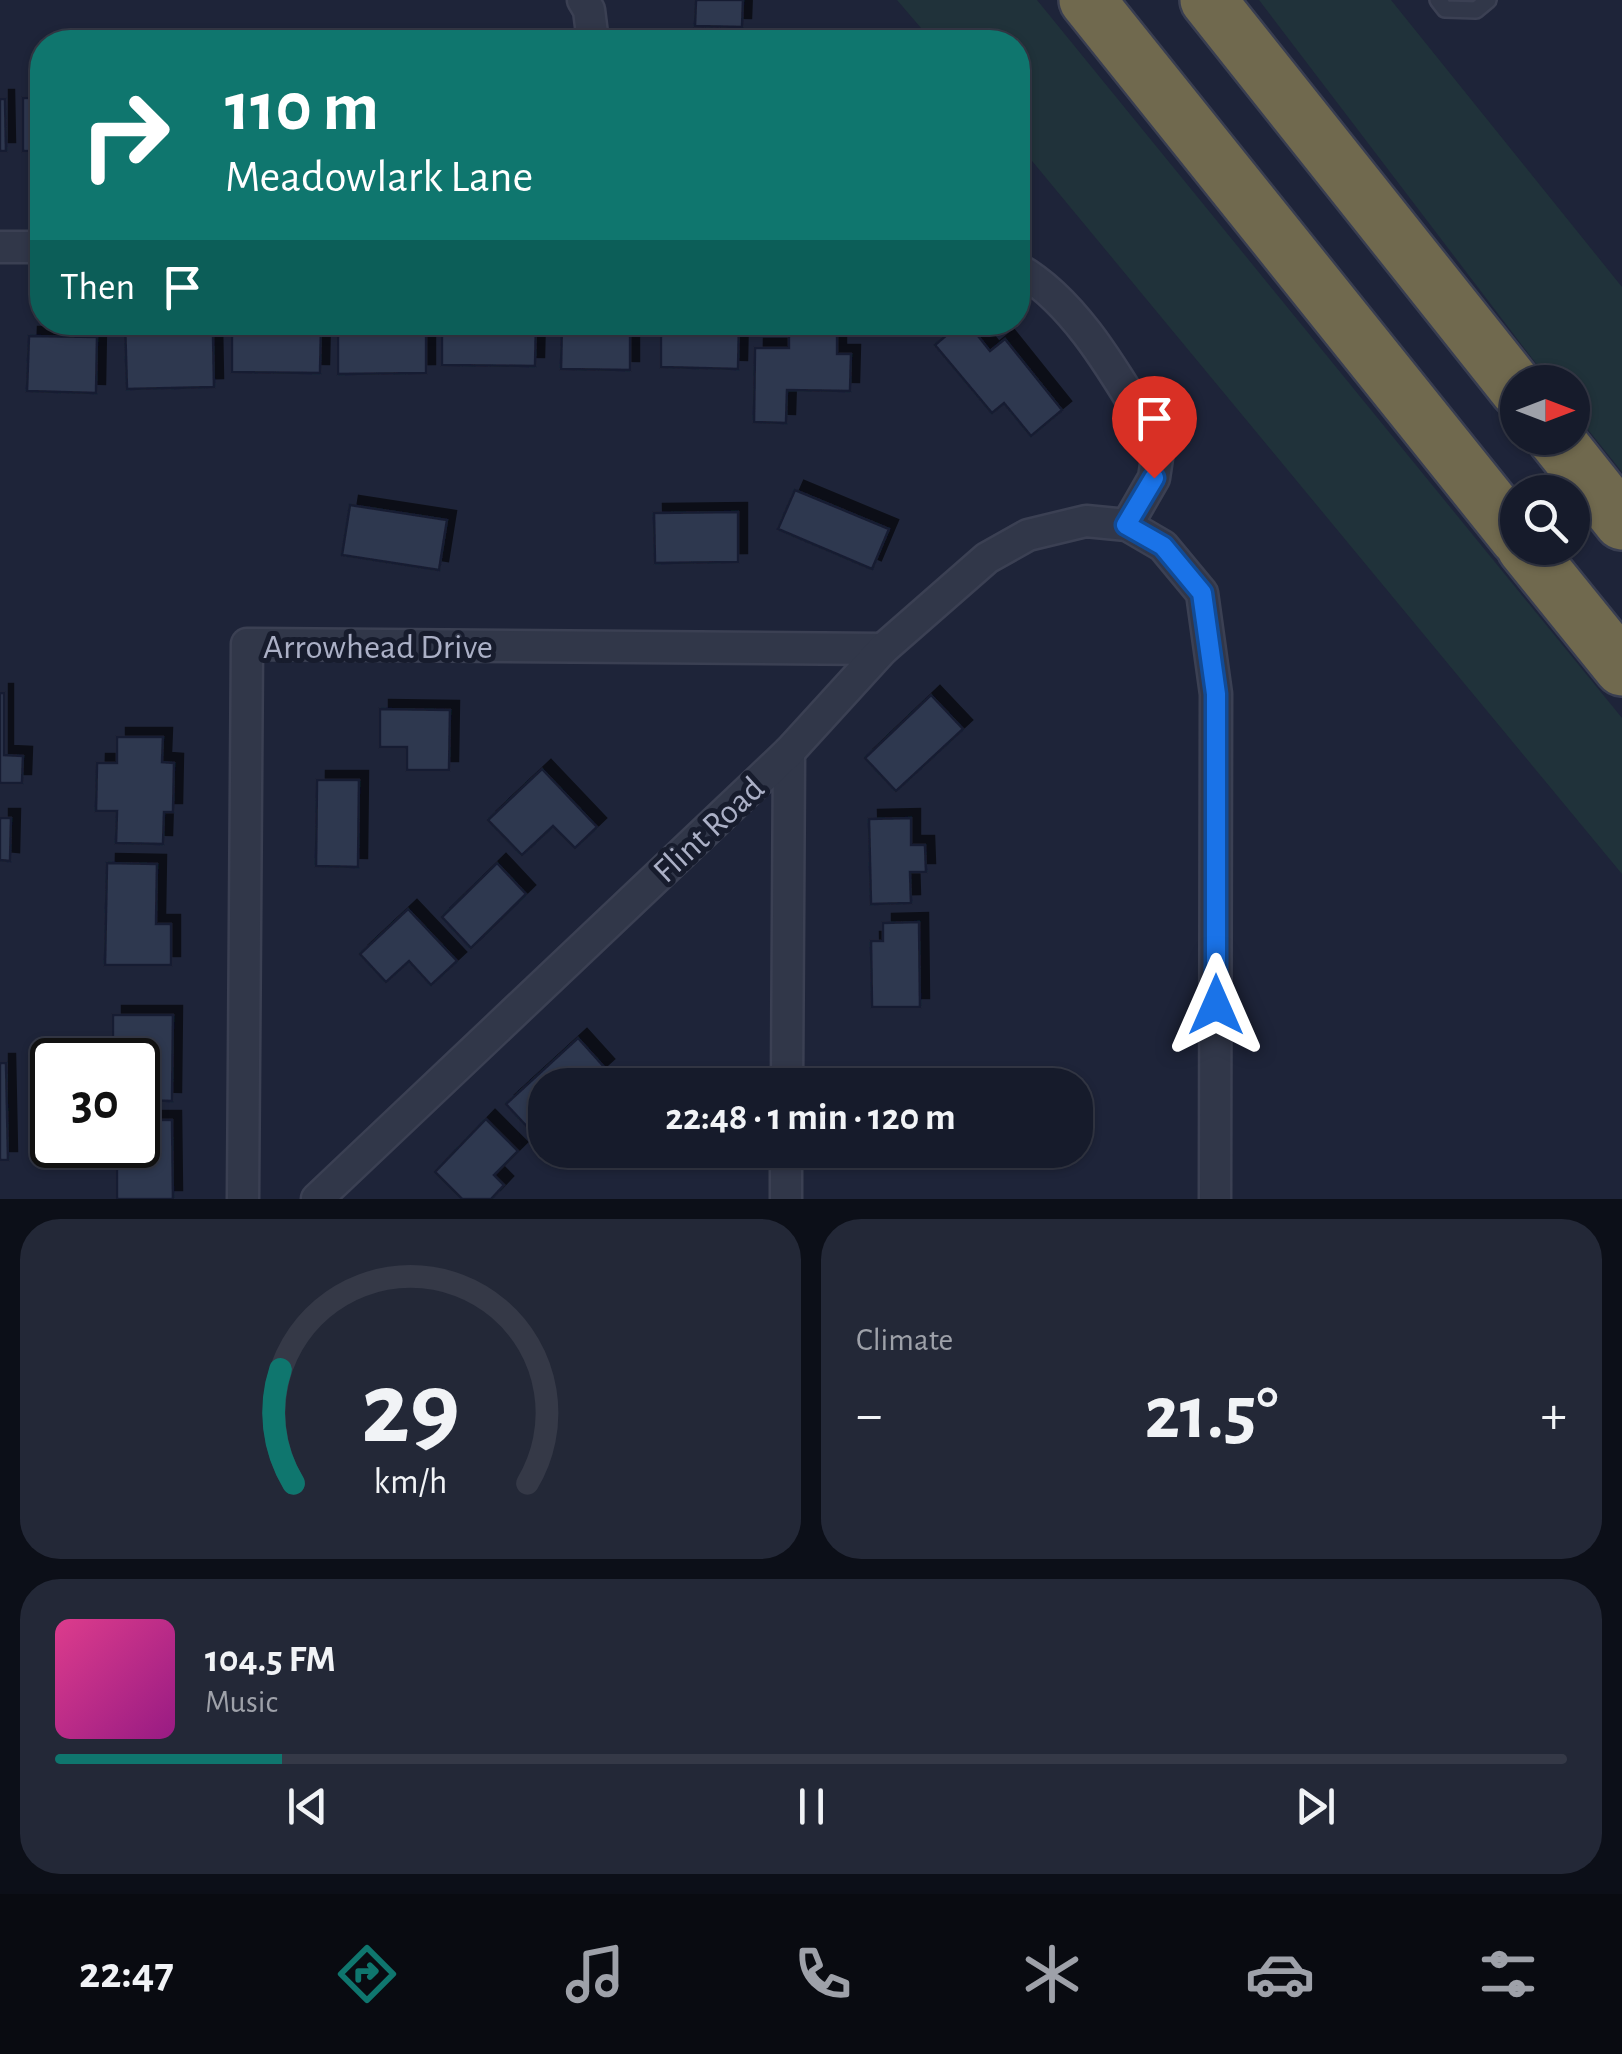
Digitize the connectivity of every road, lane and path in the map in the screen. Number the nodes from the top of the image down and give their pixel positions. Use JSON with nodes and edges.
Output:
{"nodes":[{"id":1,"x":582,"y":0,"type":"edge"},
{"id":2,"x":1087,"y":0,"type":"edge"},
{"id":3,"x":1208,"y":0,"type":"edge"},
{"id":4,"x":1438,"y":0,"type":"edge"},
{"id":5,"x":1488,"y":0,"type":"edge"},
{"id":6,"x":592,"y":30,"type":"edge"},
{"id":7,"x":30,"y":246,"type":"edge"},
{"id":8,"x":0,"y":247,"type":"edge"},
{"id":9,"x":1030,"y":276,"type":"edge"},
{"id":10,"x":1500,"y":367,"type":"edge"},
{"id":11,"x":1569,"y":455,"type":"edge"},
{"id":12,"x":1500,"y":516,"type":"edge"},
{"id":13,"x":1622,"y":522,"type":"edge"},
{"id":14,"x":1126,"y":525,"type":"junction"},
{"id":15,"x":1539,"y":565,"type":"edge"},
{"id":16,"x":883,"y":649,"type":"junction"},
{"id":17,"x":1622,"y":668,"type":"edge"},
{"id":18,"x":789,"y":752,"type":"junction"},
{"id":19,"x":787,"y":1068,"type":"edge"},
{"id":20,"x":786,"y":1168,"type":"edge"},
{"id":21,"x":242,"y":1199,"type":"edge"},
{"id":22,"x":318,"y":1199,"type":"edge"},
{"id":23,"x":786,"y":1199,"type":"edge"},
{"id":24,"x":1215,"y":1199,"type":"edge"}],
"edges":[{"from":1,"to":6,"type":"street"},
{"from":2,"to":12,"type":"highway"},
{"from":3,"to":10,"type":"highway"},
{"from":4,"to":5,"type":"lane"},
{"from":7,"to":8,"type":"street"},
{"from":9,"to":14,"type":"street"},
{"from":11,"to":13,"type":"highway"},
{"from":14,"to":16,"type":"street","name":"Flint Road"},
{"from":14,"to":24,"type":"street"},
{"from":15,"to":17,"type":"highway"},
{"from":16,"to":18,"type":"street","name":"Flint Road"},
{"from":16,"to":21,"type":"street","name":"Arrowhead Drive"},
{"from":18,"to":19,"type":"street"},
{"from":18,"to":22,"type":"street","name":"Flint Road"},
{"from":20,"to":23,"type":"street"}]}
